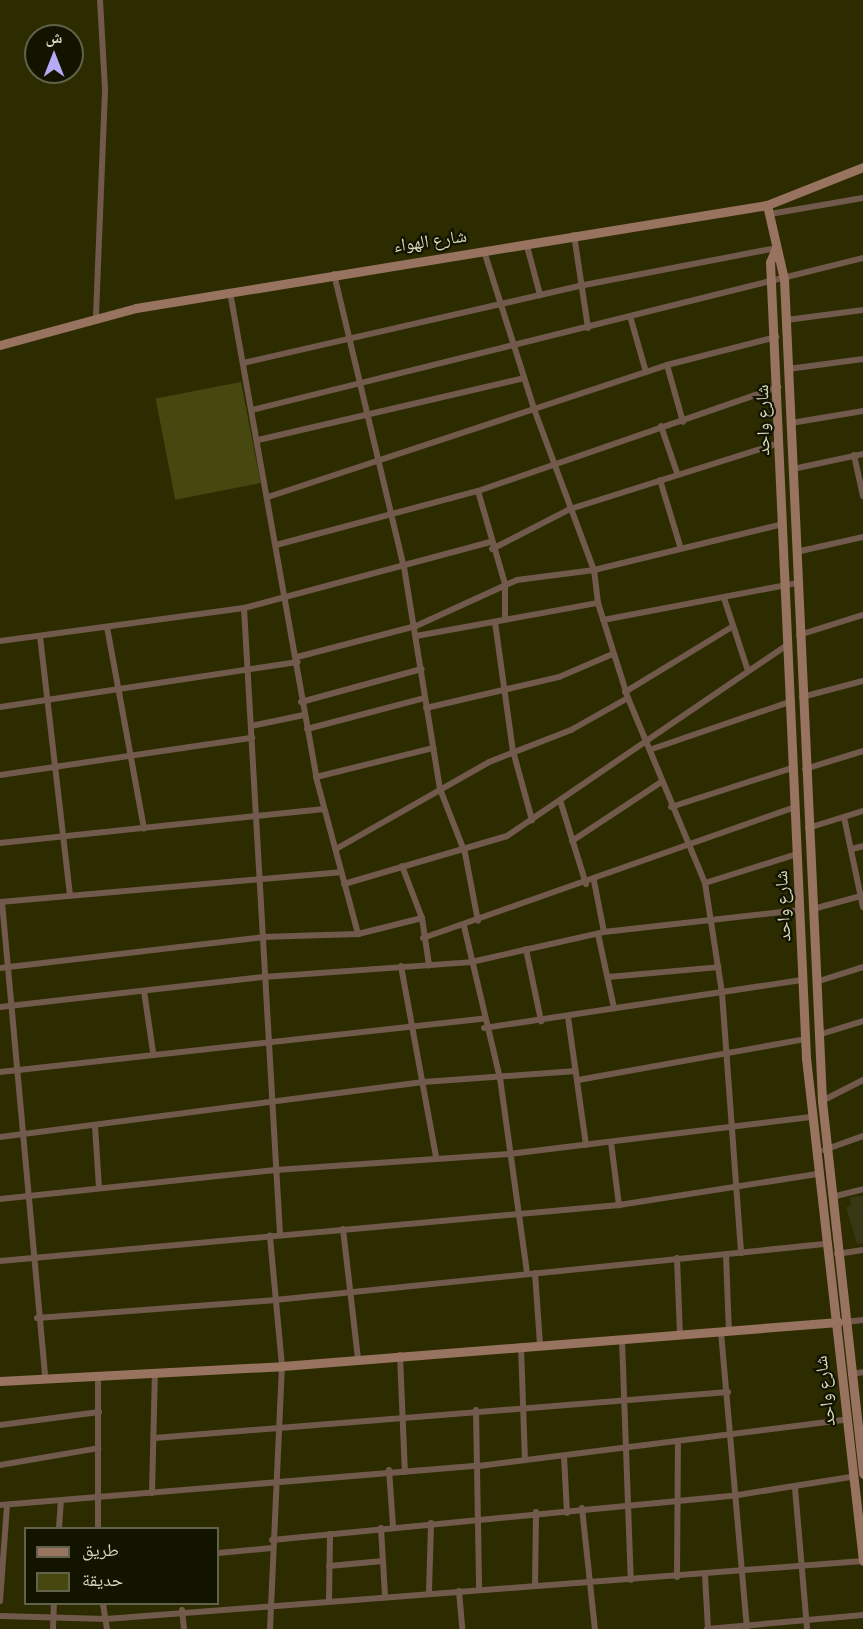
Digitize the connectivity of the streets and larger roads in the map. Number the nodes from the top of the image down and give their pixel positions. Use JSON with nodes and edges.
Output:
{"nodes":[{"id":1,"x":100,"y":0,"type":"edge"},
{"id":2,"x":863,"y":167,"type":"edge"},
{"id":3,"x":863,"y":198,"type":"edge"},
{"id":4,"x":769,"y":209,"type":"junction"},
{"id":5,"x":574,"y":234,"type":"junction"},
{"id":6,"x":527,"y":246,"type":"junction"},
{"id":7,"x":776,"y":248,"type":"junction"},
{"id":8,"x":484,"y":251,"type":"junction"},
{"id":9,"x":863,"y":258,"type":"edge"},
{"id":10,"x":334,"y":273,"type":"junction"},
{"id":11,"x":779,"y":278,"type":"junction"},
{"id":12,"x":579,"y":286,"type":"junction"},
{"id":13,"x":230,"y":291,"type":"junction"},
{"id":14,"x":540,"y":295,"type":"junction"},
{"id":15,"x":499,"y":307,"type":"junction"},
{"id":16,"x":863,"y":310,"type":"edge"},
{"id":17,"x":96,"y":315,"type":"junction"},
{"id":18,"x":630,"y":316,"type":"junction"},
{"id":19,"x":786,"y":321,"type":"junction"},
{"id":20,"x":588,"y":328,"type":"junction"},
{"id":21,"x":777,"y":337,"type":"junction"},
{"id":22,"x":346,"y":342,"type":"junction"},
{"id":23,"x":0,"y":345,"type":"edge"},
{"id":24,"x":514,"y":347,"type":"junction"},
{"id":25,"x":863,"y":359,"type":"edge"},
{"id":26,"x":243,"y":363,"type":"junction"},
{"id":27,"x":667,"y":365,"type":"junction"},
{"id":28,"x":788,"y":369,"type":"junction"},
{"id":29,"x":646,"y":372,"type":"junction"},
{"id":30,"x":524,"y":378,"type":"junction"},
{"id":31,"x":359,"y":386,"type":"junction"},
{"id":32,"x":779,"y":387,"type":"junction"},
{"id":33,"x":534,"y":409,"type":"junction"},
{"id":34,"x":252,"y":410,"type":"junction"},
{"id":35,"x":863,"y":411,"type":"edge"},
{"id":36,"x":366,"y":418,"type":"junction"},
{"id":37,"x":682,"y":422,"type":"junction"},
{"id":38,"x":791,"y":423,"type":"junction"},
{"id":39,"x":661,"y":426,"type":"junction"},
{"id":40,"x":258,"y":440,"type":"junction"},
{"id":41,"x":779,"y":443,"type":"junction"},
{"id":42,"x":863,"y":454,"type":"edge"},
{"id":43,"x":854,"y":455,"type":"junction"},
{"id":44,"x":555,"y":462,"type":"junction"},
{"id":45,"x":377,"y":464,"type":"junction"},
{"id":46,"x":793,"y":469,"type":"junction"},
{"id":47,"x":677,"y":474,"type":"junction"},
{"id":48,"x":660,"y":480,"type":"junction"},
{"id":49,"x":478,"y":491,"type":"junction"},
{"id":50,"x":863,"y":496,"type":"edge"},
{"id":51,"x":268,"y":497,"type":"junction"},
{"id":52,"x":570,"y":509,"type":"junction"},
{"id":53,"x":392,"y":518,"type":"junction"},
{"id":54,"x":782,"y":524,"type":"junction"},
{"id":55,"x":863,"y":537,"type":"edge"},
{"id":56,"x":276,"y":545,"type":"junction"},
{"id":57,"x":491,"y":545,"type":"junction"},
{"id":58,"x":680,"y":546,"type":"junction"},
{"id":59,"x":796,"y":552,"type":"junction"},
{"id":60,"x":404,"y":567,"type":"junction"},
{"id":61,"x":594,"y":570,"type":"junction"},
{"id":62,"x":505,"y":584,"type":"junction"},
{"id":63,"x":793,"y":584,"type":"junction"},
{"id":64,"x":286,"y":598,"type":"junction"},
{"id":65,"x":724,"y":598,"type":"junction"},
{"id":66,"x":598,"y":603,"type":"junction"},
{"id":67,"x":244,"y":608,"type":"junction"},
{"id":68,"x":863,"y":615,"type":"edge"},
{"id":69,"x":506,"y":620,"type":"junction"},
{"id":70,"x":603,"y":620,"type":"junction"},
{"id":71,"x":495,"y":622,"type":"junction"},
{"id":72,"x":416,"y":626,"type":"junction"},
{"id":73,"x":107,"y":627,"type":"junction"},
{"id":74,"x":732,"y":627,"type":"junction"},
{"id":75,"x":800,"y":635,"type":"junction"},
{"id":76,"x":40,"y":636,"type":"junction"},
{"id":77,"x":416,"y":636,"type":"junction"},
{"id":78,"x":0,"y":641,"type":"edge"},
{"id":79,"x":792,"y":642,"type":"junction"},
{"id":80,"x":613,"y":654,"type":"junction"},
{"id":81,"x":298,"y":659,"type":"junction"},
{"id":82,"x":247,"y":668,"type":"junction"},
{"id":83,"x":747,"y":668,"type":"junction"},
{"id":84,"x":422,"y":669,"type":"junction"},
{"id":85,"x":863,"y":681,"type":"edge"},
{"id":86,"x":504,"y":689,"type":"junction"},
{"id":87,"x":119,"y":691,"type":"junction"},
{"id":88,"x":627,"y":695,"type":"junction"},
{"id":89,"x":424,"y":698,"type":"junction"},
{"id":90,"x":797,"y":699,"type":"junction"},
{"id":91,"x":48,"y":700,"type":"junction"},
{"id":92,"x":301,"y":702,"type":"junction"},
{"id":93,"x":0,"y":707,"type":"edge"},
{"id":94,"x":426,"y":708,"type":"junction"},
{"id":95,"x":304,"y":715,"type":"junction"},
{"id":96,"x":251,"y":726,"type":"junction"},
{"id":97,"x":307,"y":729,"type":"junction"},
{"id":98,"x":648,"y":737,"type":"junction"},
{"id":99,"x":252,"y":738,"type":"junction"},
{"id":100,"x":433,"y":748,"type":"junction"},
{"id":101,"x":652,"y":749,"type":"junction"},
{"id":102,"x":513,"y":751,"type":"junction"},
{"id":103,"x":863,"y":751,"type":"edge"},
{"id":104,"x":132,"y":757,"type":"junction"},
{"id":105,"x":56,"y":768,"type":"junction"},
{"id":106,"x":800,"y":768,"type":"junction"},
{"id":107,"x":0,"y":775,"type":"edge"},
{"id":108,"x":316,"y":777,"type":"junction"},
{"id":109,"x":661,"y":782,"type":"junction"},
{"id":110,"x":440,"y":789,"type":"junction"},
{"id":111,"x":560,"y":800,"type":"junction"},
{"id":112,"x":797,"y":806,"type":"junction"},
{"id":113,"x":672,"y":807,"type":"junction"},
{"id":114,"x":324,"y":809,"type":"junction"},
{"id":115,"x":863,"y":812,"type":"edge"},
{"id":116,"x":844,"y":817,"type":"junction"},
{"id":117,"x":257,"y":818,"type":"junction"},
{"id":118,"x":532,"y":820,"type":"junction"},
{"id":119,"x":808,"y":828,"type":"junction"},
{"id":120,"x":144,"y":829,"type":"junction"},
{"id":121,"x":63,"y":837,"type":"junction"},
{"id":122,"x":572,"y":841,"type":"junction"},
{"id":123,"x":0,"y":843,"type":"edge"},
{"id":124,"x":689,"y":846,"type":"junction"},
{"id":125,"x":863,"y":846,"type":"edge"},
{"id":126,"x":336,"y":849,"type":"junction"},
{"id":127,"x":852,"y":849,"type":"junction"},
{"id":128,"x":465,"y":853,"type":"junction"},
{"id":129,"x":797,"y":854,"type":"junction"},
{"id":130,"x":402,"y":866,"type":"junction"},
{"id":131,"x":341,"y":872,"type":"junction"},
{"id":132,"x":260,"y":876,"type":"junction"},
{"id":133,"x":798,"y":879,"type":"junction"},
{"id":134,"x":812,"y":879,"type":"junction"},
{"id":135,"x":594,"y":880,"type":"junction"},
{"id":136,"x":705,"y":883,"type":"junction"},
{"id":137,"x":344,"y":884,"type":"junction"},
{"id":138,"x":586,"y":884,"type":"junction"},
{"id":139,"x":70,"y":894,"type":"junction"},
{"id":140,"x":861,"y":896,"type":"junction"},
{"id":141,"x":1,"y":902,"type":"edge"},
{"id":142,"x":863,"y":907,"type":"edge"},
{"id":143,"x":813,"y":909,"type":"junction"},
{"id":144,"x":800,"y":910,"type":"junction"},
{"id":145,"x":422,"y":918,"type":"junction"},
{"id":146,"x":478,"y":921,"type":"junction"},
{"id":147,"x":712,"y":923,"type":"junction"},
{"id":148,"x":464,"y":926,"type":"junction"},
{"id":149,"x":358,"y":933,"type":"junction"},
{"id":150,"x":601,"y":933,"type":"junction"},
{"id":151,"x":262,"y":938,"type":"junction"},
{"id":152,"x":423,"y":939,"type":"junction"},
{"id":153,"x":526,"y":949,"type":"junction"},
{"id":154,"x":471,"y":962,"type":"junction"},
{"id":155,"x":429,"y":965,"type":"junction"},
{"id":156,"x":401,"y":966,"type":"junction"},
{"id":157,"x":9,"y":967,"type":"junction"},
{"id":158,"x":720,"y":967,"type":"junction"},
{"id":159,"x":0,"y":968,"type":"edge"},
{"id":160,"x":863,"y":968,"type":"edge"},
{"id":161,"x":264,"y":977,"type":"junction"},
{"id":162,"x":608,"y":977,"type":"junction"},
{"id":163,"x":803,"y":980,"type":"junction"},
{"id":164,"x":816,"y":982,"type":"junction"},
{"id":165,"x":144,"y":991,"type":"junction"},
{"id":166,"x":723,"y":993,"type":"junction"},
{"id":167,"x":12,"y":1006,"type":"junction"},
{"id":168,"x":0,"y":1007,"type":"edge"},
{"id":169,"x":614,"y":1008,"type":"junction"},
{"id":170,"x":568,"y":1017,"type":"junction"},
{"id":171,"x":482,"y":1019,"type":"junction"},
{"id":172,"x":541,"y":1021,"type":"junction"},
{"id":173,"x":863,"y":1021,"type":"edge"},
{"id":174,"x":413,"y":1024,"type":"junction"},
{"id":175,"x":484,"y":1028,"type":"junction"},
{"id":176,"x":819,"y":1035,"type":"junction"},
{"id":177,"x":806,"y":1039,"type":"junction"},
{"id":178,"x":266,"y":1040,"type":"junction"},
{"id":179,"x":153,"y":1052,"type":"junction"},
{"id":180,"x":725,"y":1057,"type":"junction"},
{"id":181,"x":16,"y":1071,"type":"junction"},
{"id":182,"x":576,"y":1071,"type":"junction"},
{"id":183,"x":0,"y":1072,"type":"edge"},
{"id":184,"x":500,"y":1078,"type":"junction"},
{"id":185,"x":578,"y":1080,"type":"junction"},
{"id":186,"x":863,"y":1080,"type":"edge"},
{"id":187,"x":423,"y":1082,"type":"junction"},
{"id":188,"x":822,"y":1101,"type":"junction"},
{"id":189,"x":269,"y":1103,"type":"junction"},
{"id":190,"x":811,"y":1117,"type":"junction"},
{"id":191,"x":95,"y":1126,"type":"junction"},
{"id":192,"x":730,"y":1130,"type":"junction"},
{"id":193,"x":21,"y":1135,"type":"junction"},
{"id":194,"x":863,"y":1136,"type":"edge"},
{"id":195,"x":0,"y":1137,"type":"edge"},
{"id":196,"x":611,"y":1142,"type":"junction"},
{"id":197,"x":586,"y":1145,"type":"junction"},
{"id":198,"x":814,"y":1150,"type":"junction"},
{"id":199,"x":827,"y":1150,"type":"junction"},
{"id":200,"x":510,"y":1154,"type":"junction"},
{"id":201,"x":436,"y":1157,"type":"junction"},
{"id":202,"x":275,"y":1170,"type":"junction"},
{"id":203,"x":816,"y":1174,"type":"junction"},
{"id":204,"x":99,"y":1188,"type":"junction"},
{"id":205,"x":863,"y":1189,"type":"edge"},
{"id":206,"x":734,"y":1190,"type":"junction"},
{"id":207,"x":24,"y":1197,"type":"junction"},
{"id":208,"x":831,"y":1197,"type":"junction"},
{"id":209,"x":0,"y":1198,"type":"edge"},
{"id":210,"x":619,"y":1205,"type":"junction"},
{"id":211,"x":520,"y":1214,"type":"junction"},
{"id":212,"x":343,"y":1229,"type":"junction"},
{"id":213,"x":280,"y":1235,"type":"junction"},
{"id":214,"x":270,"y":1236,"type":"junction"},
{"id":215,"x":824,"y":1244,"type":"junction"},
{"id":216,"x":863,"y":1250,"type":"edge"},
{"id":217,"x":741,"y":1253,"type":"junction"},
{"id":218,"x":726,"y":1254,"type":"junction"},
{"id":219,"x":837,"y":1254,"type":"junction"},
{"id":220,"x":30,"y":1258,"type":"junction"},
{"id":221,"x":677,"y":1258,"type":"junction"},
{"id":222,"x":0,"y":1261,"type":"edge"},
{"id":223,"x":527,"y":1273,"type":"junction"},
{"id":224,"x":535,"y":1273,"type":"junction"},
{"id":225,"x":351,"y":1293,"type":"junction"},
{"id":226,"x":275,"y":1300,"type":"junction"},
{"id":227,"x":37,"y":1318,"type":"junction"},
{"id":228,"x":863,"y":1320,"type":"edge"},
{"id":229,"x":833,"y":1322,"type":"junction"},
{"id":230,"x":846,"y":1322,"type":"junction"},
{"id":231,"x":725,"y":1332,"type":"junction"},
{"id":232,"x":680,"y":1335,"type":"junction"},
{"id":233,"x":622,"y":1340,"type":"junction"},
{"id":234,"x":540,"y":1344,"type":"junction"},
{"id":235,"x":521,"y":1346,"type":"junction"},
{"id":236,"x":400,"y":1354,"type":"junction"},
{"id":237,"x":358,"y":1359,"type":"junction"},
{"id":238,"x":282,"y":1366,"type":"junction"},
{"id":239,"x":155,"y":1372,"type":"junction"},
{"id":240,"x":863,"y":1372,"type":"edge"},
{"id":241,"x":852,"y":1374,"type":"junction"},
{"id":242,"x":98,"y":1375,"type":"junction"},
{"id":243,"x":45,"y":1378,"type":"junction"},
{"id":244,"x":0,"y":1381,"type":"edge"},
{"id":245,"x":728,"y":1392,"type":"junction"},
{"id":246,"x":625,"y":1401,"type":"junction"},
{"id":247,"x":524,"y":1406,"type":"junction"},
{"id":248,"x":476,"y":1410,"type":"junction"},
{"id":249,"x":99,"y":1412,"type":"junction"},
{"id":250,"x":402,"y":1417,"type":"junction"},
{"id":251,"x":845,"y":1420,"type":"junction"},
{"id":252,"x":860,"y":1423,"type":"edge"},
{"id":253,"x":0,"y":1425,"type":"edge"},
{"id":254,"x":280,"y":1432,"type":"junction"},
{"id":255,"x":154,"y":1438,"type":"junction"},
{"id":256,"x":731,"y":1438,"type":"junction"},
{"id":257,"x":678,"y":1445,"type":"junction"},
{"id":258,"x":99,"y":1448,"type":"junction"},
{"id":259,"x":628,"y":1450,"type":"junction"},
{"id":260,"x":564,"y":1456,"type":"junction"},
{"id":261,"x":525,"y":1460,"type":"junction"},
{"id":262,"x":0,"y":1465,"type":"edge"},
{"id":263,"x":479,"y":1466,"type":"junction"},
{"id":264,"x":388,"y":1470,"type":"junction"},
{"id":265,"x":405,"y":1472,"type":"junction"},
{"id":266,"x":863,"y":1474,"type":"edge"},
{"id":267,"x":851,"y":1477,"type":"junction"},
{"id":268,"x":274,"y":1482,"type":"junction"},
{"id":269,"x":795,"y":1488,"type":"junction"},
{"id":270,"x":152,"y":1493,"type":"junction"},
{"id":271,"x":738,"y":1495,"type":"junction"},
{"id":272,"x":99,"y":1498,"type":"junction"},
{"id":273,"x":60,"y":1501,"type":"junction"},
{"id":274,"x":680,"y":1501,"type":"junction"},
{"id":275,"x":626,"y":1502,"type":"junction"},
{"id":276,"x":3,"y":1505,"type":"edge"},
{"id":277,"x":582,"y":1508,"type":"junction"},
{"id":278,"x":536,"y":1512,"type":"junction"},
{"id":279,"x":567,"y":1513,"type":"junction"},
{"id":280,"x":476,"y":1519,"type":"junction"},
{"id":281,"x":431,"y":1523,"type":"junction"},
{"id":282,"x":393,"y":1526,"type":"junction"},
{"id":283,"x":59,"y":1527,"type":"edge"},
{"id":284,"x":99,"y":1527,"type":"edge"},
{"id":285,"x":381,"y":1528,"type":"junction"},
{"id":286,"x":330,"y":1534,"type":"junction"},
{"id":287,"x":272,"y":1540,"type":"junction"},
{"id":288,"x":272,"y":1548,"type":"junction"},
{"id":289,"x":219,"y":1553,"type":"edge"},
{"id":290,"x":863,"y":1561,"type":"edge"},
{"id":291,"x":383,"y":1562,"type":"junction"},
{"id":292,"x":329,"y":1566,"type":"junction"},
{"id":293,"x":801,"y":1567,"type":"junction"},
{"id":294,"x":743,"y":1572,"type":"junction"},
{"id":295,"x":705,"y":1575,"type":"junction"},
{"id":296,"x":677,"y":1577,"type":"junction"},
{"id":297,"x":631,"y":1580,"type":"junction"},
{"id":298,"x":589,"y":1582,"type":"junction"},
{"id":299,"x":535,"y":1586,"type":"junction"},
{"id":300,"x":479,"y":1589,"type":"junction"},
{"id":301,"x":459,"y":1591,"type":"junction"},
{"id":302,"x":429,"y":1592,"type":"junction"},
{"id":303,"x":385,"y":1596,"type":"junction"},
{"id":304,"x":328,"y":1600,"type":"junction"},
{"id":305,"x":0,"y":1601,"type":"edge"},
{"id":306,"x":271,"y":1604,"type":"junction"},
{"id":307,"x":54,"y":1605,"type":"edge"},
{"id":308,"x":104,"y":1605,"type":"edge"},
{"id":309,"x":182,"y":1610,"type":"junction"},
{"id":310,"x":863,"y":1615,"type":"edge"},
{"id":311,"x":0,"y":1616,"type":"edge"},
{"id":312,"x":53,"y":1618,"type":"junction"},
{"id":313,"x":106,"y":1619,"type":"junction"},
{"id":314,"x":806,"y":1620,"type":"junction"},
{"id":315,"x":747,"y":1627,"type":"edge"},
{"id":316,"x":53,"y":1629,"type":"edge"},
{"id":317,"x":107,"y":1629,"type":"edge"},
{"id":318,"x":184,"y":1629,"type":"edge"},
{"id":319,"x":270,"y":1629,"type":"edge"},
{"id":320,"x":462,"y":1629,"type":"edge"},
{"id":321,"x":595,"y":1629,"type":"edge"},
{"id":322,"x":708,"y":1629,"type":"edge"},
{"id":323,"x":807,"y":1629,"type":"edge"}],
"edges":[{"from":1,"to":17,"type":"street"},
{"from":2,"to":4,"type":"street","name":"شارع الهواء"},
{"from":3,"to":4,"type":"street"},
{"from":4,"to":5,"type":"street","name":"شارع الهواء"},
{"from":4,"to":7,"type":"street","name":"شارع واحد"},
{"from":5,"to":6,"type":"street","name":"شارع الهواء"},
{"from":5,"to":12,"type":"street"},
{"from":6,"to":8,"type":"street","name":"شارع الهواء"},
{"from":6,"to":14,"type":"street"},
{"from":7,"to":11,"type":"street","name":"شارع واحد"},
{"from":7,"to":12,"type":"street"},
{"from":8,"to":10,"type":"street","name":"شارع الهواء"},
{"from":8,"to":15,"type":"street"},
{"from":9,"to":11,"type":"street"},
{"from":10,"to":13,"type":"street","name":"شارع الهواء"},
{"from":10,"to":22,"type":"street"},
{"from":11,"to":18,"type":"street"},
{"from":11,"to":19,"type":"street","name":"شارع واحد"},
{"from":11,"to":21,"type":"street","name":"شارع واحد"},
{"from":12,"to":14,"type":"street"},
{"from":12,"to":20,"type":"street"},
{"from":13,"to":17,"type":"street","name":"شارع الهواء"},
{"from":13,"to":26,"type":"street"},
{"from":14,"to":15,"type":"street"},
{"from":15,"to":22,"type":"street"},
{"from":15,"to":24,"type":"street"},
{"from":16,"to":19,"type":"street"},
{"from":17,"to":23,"type":"street","name":"شارع الهواء"},
{"from":18,"to":20,"type":"street"},
{"from":18,"to":29,"type":"street"},
{"from":19,"to":28,"type":"street","name":"شارع واحد"},
{"from":20,"to":24,"type":"street"},
{"from":21,"to":27,"type":"street"},
{"from":21,"to":32,"type":"street","name":"شارع واحد"},
{"from":22,"to":26,"type":"street"},
{"from":22,"to":31,"type":"street"},
{"from":24,"to":30,"type":"street"},
{"from":24,"to":31,"type":"street"},
{"from":25,"to":28,"type":"street"},
{"from":26,"to":34,"type":"street"},
{"from":27,"to":29,"type":"street"},
{"from":27,"to":37,"type":"street"},
{"from":28,"to":38,"type":"street","name":"شارع واحد"},
{"from":29,"to":33,"type":"street"},
{"from":30,"to":33,"type":"street"},
{"from":30,"to":36,"type":"street"},
{"from":31,"to":34,"type":"street"},
{"from":31,"to":36,"type":"street"},
{"from":32,"to":37,"type":"street"},
{"from":32,"to":41,"type":"street","name":"شارع واحد"},
{"from":33,"to":44,"type":"street"},
{"from":33,"to":45,"type":"street"},
{"from":34,"to":40,"type":"street"},
{"from":35,"to":38,"type":"street"},
{"from":36,"to":40,"type":"street"},
{"from":36,"to":45,"type":"street"},
{"from":37,"to":39,"type":"street"},
{"from":38,"to":46,"type":"street","name":"شارع واحد"},
{"from":39,"to":44,"type":"street"},
{"from":39,"to":47,"type":"street"},
{"from":40,"to":51,"type":"street"},
{"from":41,"to":47,"type":"street"},
{"from":41,"to":54,"type":"street","name":"شارع واحد"},
{"from":42,"to":43,"type":"street"},
{"from":43,"to":46,"type":"street"},
{"from":43,"to":50,"type":"street"},
{"from":44,"to":49,"type":"street"},
{"from":44,"to":52,"type":"street"},
{"from":45,"to":51,"type":"street"},
{"from":45,"to":53,"type":"street"},
{"from":46,"to":59,"type":"street","name":"شارع واحد"},
{"from":47,"to":48,"type":"street"},
{"from":48,"to":52,"type":"street"},
{"from":48,"to":58,"type":"street"},
{"from":49,"to":53,"type":"street"},
{"from":49,"to":57,"type":"street"},
{"from":51,"to":56,"type":"street"},
{"from":52,"to":57,"type":"street"},
{"from":52,"to":61,"type":"street"},
{"from":53,"to":56,"type":"street"},
{"from":53,"to":60,"type":"street"},
{"from":54,"to":58,"type":"street"},
{"from":54,"to":63,"type":"street","name":"شارع واحد"},
{"from":55,"to":59,"type":"street"},
{"from":56,"to":64,"type":"street"},
{"from":57,"to":60,"type":"street"},
{"from":57,"to":62,"type":"street"},
{"from":58,"to":61,"type":"street"},
{"from":59,"to":63,"type":"street","name":"شارع واحد"},
{"from":60,"to":64,"type":"street"},
{"from":60,"to":72,"type":"street"},
{"from":61,"to":62,"type":"street"},
{"from":61,"to":66,"type":"street"},
{"from":62,"to":69,"type":"street"},
{"from":62,"to":72,"type":"street"},
{"from":63,"to":65,"type":"street"},
{"from":63,"to":75,"type":"street","name":"شارع واحد"},
{"from":63,"to":79,"type":"street","name":"شارع واحد"},
{"from":64,"to":67,"type":"street"},
{"from":64,"to":81,"type":"street"},
{"from":65,"to":70,"type":"street"},
{"from":65,"to":74,"type":"street"},
{"from":66,"to":69,"type":"street"},
{"from":66,"to":70,"type":"street"},
{"from":67,"to":73,"type":"street"},
{"from":67,"to":82,"type":"street"},
{"from":68,"to":75,"type":"street"},
{"from":69,"to":71,"type":"street"},
{"from":70,"to":80,"type":"street"},
{"from":71,"to":77,"type":"street"},
{"from":71,"to":86,"type":"street"},
{"from":72,"to":77,"type":"street"},
{"from":72,"to":81,"type":"street"},
{"from":73,"to":76,"type":"street"},
{"from":73,"to":87,"type":"street"},
{"from":74,"to":83,"type":"street"},
{"from":74,"to":88,"type":"street"},
{"from":75,"to":90,"type":"street","name":"شارع واحد"},
{"from":76,"to":78,"type":"street"},
{"from":76,"to":91,"type":"street"},
{"from":77,"to":84,"type":"street"},
{"from":79,"to":83,"type":"street"},
{"from":79,"to":90,"type":"street","name":"شارع واحد"},
{"from":80,"to":86,"type":"street"},
{"from":80,"to":88,"type":"street"},
{"from":81,"to":82,"type":"street"},
{"from":81,"to":92,"type":"street"},
{"from":82,"to":87,"type":"street"},
{"from":82,"to":96,"type":"street"},
{"from":83,"to":98,"type":"street"},
{"from":84,"to":89,"type":"street"},
{"from":84,"to":92,"type":"street"},
{"from":85,"to":90,"type":"street"},
{"from":86,"to":94,"type":"street"},
{"from":86,"to":102,"type":"street"},
{"from":87,"to":91,"type":"street"},
{"from":87,"to":104,"type":"street"},
{"from":88,"to":98,"type":"street"},
{"from":88,"to":102,"type":"street"},
{"from":89,"to":94,"type":"street"},
{"from":89,"to":97,"type":"street"},
{"from":90,"to":101,"type":"street"},
{"from":90,"to":106,"type":"street","name":"شارع واحد"},
{"from":91,"to":93,"type":"street"},
{"from":91,"to":105,"type":"street"},
{"from":92,"to":95,"type":"street"},
{"from":94,"to":100,"type":"street"},
{"from":95,"to":96,"type":"street"},
{"from":95,"to":97,"type":"street"},
{"from":96,"to":99,"type":"street"},
{"from":97,"to":108,"type":"street"},
{"from":98,"to":101,"type":"street"},
{"from":98,"to":111,"type":"street"},
{"from":99,"to":104,"type":"street"},
{"from":99,"to":117,"type":"street"},
{"from":100,"to":108,"type":"street"},
{"from":100,"to":110,"type":"street"},
{"from":101,"to":109,"type":"street"},
{"from":102,"to":110,"type":"street"},
{"from":102,"to":118,"type":"street"},
{"from":103,"to":106,"type":"street"},
{"from":104,"to":105,"type":"street"},
{"from":104,"to":120,"type":"street"},
{"from":105,"to":107,"type":"street"},
{"from":105,"to":121,"type":"street"},
{"from":106,"to":112,"type":"street","name":"شارع واحد"},
{"from":106,"to":113,"type":"street"},
{"from":106,"to":119,"type":"street","name":"شارع واحد"},
{"from":108,"to":114,"type":"street"},
{"from":109,"to":113,"type":"street"},
{"from":109,"to":122,"type":"street"},
{"from":110,"to":126,"type":"street"},
{"from":110,"to":128,"type":"street"},
{"from":111,"to":118,"type":"street"},
{"from":111,"to":122,"type":"street"},
{"from":112,"to":124,"type":"street"},
{"from":112,"to":129,"type":"street","name":"شارع واحد"},
{"from":113,"to":124,"type":"street"},
{"from":114,"to":117,"type":"street"},
{"from":114,"to":126,"type":"street"},
{"from":115,"to":116,"type":"street"},
{"from":116,"to":119,"type":"street"},
{"from":116,"to":127,"type":"street"},
{"from":117,"to":120,"type":"street"},
{"from":117,"to":132,"type":"street"},
{"from":118,"to":128,"type":"street"},
{"from":119,"to":134,"type":"street","name":"شارع واحد"},
{"from":120,"to":121,"type":"street"},
{"from":121,"to":123,"type":"street"},
{"from":121,"to":139,"type":"street"},
{"from":122,"to":138,"type":"street"},
{"from":124,"to":135,"type":"street"},
{"from":124,"to":136,"type":"street"},
{"from":125,"to":127,"type":"street"},
{"from":126,"to":131,"type":"street"},
{"from":127,"to":140,"type":"street"},
{"from":128,"to":130,"type":"street"},
{"from":128,"to":146,"type":"street"},
{"from":129,"to":133,"type":"street","name":"شارع واحد"},
{"from":129,"to":136,"type":"street"},
{"from":130,"to":137,"type":"street"},
{"from":130,"to":145,"type":"street"},
{"from":131,"to":132,"type":"street"},
{"from":131,"to":137,"type":"street"},
{"from":132,"to":139,"type":"street"},
{"from":132,"to":151,"type":"street"},
{"from":133,"to":134,"type":"street"},
{"from":133,"to":144,"type":"street","name":"شارع واحد"},
{"from":134,"to":143,"type":"street","name":"شارع واحد"},
{"from":135,"to":138,"type":"street"},
{"from":135,"to":150,"type":"street"},
{"from":136,"to":147,"type":"street"},
{"from":137,"to":149,"type":"street"},
{"from":138,"to":146,"type":"street"},
{"from":139,"to":141,"type":"street"},
{"from":140,"to":142,"type":"street"},
{"from":140,"to":143,"type":"street"},
{"from":141,"to":157,"type":"street"},
{"from":143,"to":164,"type":"street","name":"شارع واحد"},
{"from":144,"to":147,"type":"street"},
{"from":144,"to":163,"type":"street","name":"شارع واحد"},
{"from":145,"to":149,"type":"street"},
{"from":145,"to":152,"type":"street"},
{"from":146,"to":148,"type":"street"},
{"from":147,"to":150,"type":"street"},
{"from":147,"to":158,"type":"street"},
{"from":148,"to":152,"type":"street"},
{"from":148,"to":154,"type":"street"},
{"from":149,"to":151,"type":"street"},
{"from":150,"to":153,"type":"street"},
{"from":150,"to":162,"type":"street"},
{"from":151,"to":157,"type":"street"},
{"from":151,"to":161,"type":"street"},
{"from":152,"to":155,"type":"street"},
{"from":153,"to":154,"type":"street"},
{"from":153,"to":172,"type":"street"},
{"from":154,"to":155,"type":"street"},
{"from":154,"to":171,"type":"street"},
{"from":155,"to":156,"type":"street"},
{"from":156,"to":161,"type":"street"},
{"from":156,"to":174,"type":"street"},
{"from":157,"to":159,"type":"street"},
{"from":157,"to":167,"type":"street"},
{"from":158,"to":162,"type":"street"},
{"from":158,"to":166,"type":"street"},
{"from":160,"to":164,"type":"street"},
{"from":161,"to":165,"type":"street"},
{"from":161,"to":178,"type":"street"},
{"from":162,"to":169,"type":"street"},
{"from":163,"to":166,"type":"street"},
{"from":163,"to":177,"type":"street","name":"شارع واحد"},
{"from":164,"to":176,"type":"street","name":"شارع واحد"},
{"from":165,"to":167,"type":"street"},
{"from":165,"to":179,"type":"street"},
{"from":166,"to":169,"type":"street"},
{"from":166,"to":180,"type":"street"},
{"from":167,"to":168,"type":"street"},
{"from":167,"to":181,"type":"street"},
{"from":169,"to":170,"type":"street"},
{"from":170,"to":172,"type":"street"},
{"from":170,"to":182,"type":"street"},
{"from":171,"to":174,"type":"street"},
{"from":171,"to":175,"type":"street"},
{"from":172,"to":175,"type":"street"},
{"from":173,"to":176,"type":"street"},
{"from":174,"to":178,"type":"street"},
{"from":174,"to":187,"type":"street"},
{"from":175,"to":184,"type":"street"},
{"from":176,"to":188,"type":"street","name":"شارع واحد"},
{"from":177,"to":180,"type":"street"},
{"from":177,"to":190,"type":"street","name":"شارع واحد"},
{"from":178,"to":179,"type":"street"},
{"from":178,"to":189,"type":"street"},
{"from":179,"to":181,"type":"street"},
{"from":180,"to":185,"type":"street"},
{"from":180,"to":192,"type":"street"},
{"from":181,"to":183,"type":"street"},
{"from":181,"to":193,"type":"street"},
{"from":182,"to":184,"type":"street"},
{"from":182,"to":185,"type":"street"},
{"from":184,"to":187,"type":"street"},
{"from":184,"to":200,"type":"street"},
{"from":185,"to":197,"type":"street"},
{"from":186,"to":188,"type":"street"},
{"from":187,"to":189,"type":"street"},
{"from":187,"to":201,"type":"street"},
{"from":188,"to":199,"type":"street","name":"شارع واحد"},
{"from":189,"to":191,"type":"street"},
{"from":189,"to":202,"type":"street"},
{"from":190,"to":192,"type":"street"},
{"from":190,"to":198,"type":"street","name":"شارع واحد"},
{"from":191,"to":193,"type":"street"},
{"from":191,"to":204,"type":"street"},
{"from":192,"to":196,"type":"street"},
{"from":192,"to":206,"type":"street"},
{"from":193,"to":195,"type":"street"},
{"from":193,"to":207,"type":"street"},
{"from":194,"to":199,"type":"street"},
{"from":196,"to":197,"type":"street"},
{"from":196,"to":210,"type":"street"},
{"from":197,"to":200,"type":"street"},
{"from":198,"to":199,"type":"street"},
{"from":198,"to":203,"type":"street","name":"شارع واحد"},
{"from":199,"to":208,"type":"street","name":"شارع واحد"},
{"from":200,"to":201,"type":"street"},
{"from":200,"to":211,"type":"street"},
{"from":201,"to":202,"type":"street"},
{"from":202,"to":204,"type":"street"},
{"from":202,"to":213,"type":"street"},
{"from":203,"to":206,"type":"street"},
{"from":203,"to":215,"type":"street","name":"شارع واحد"},
{"from":204,"to":207,"type":"street"},
{"from":205,"to":208,"type":"street"},
{"from":206,"to":210,"type":"street"},
{"from":206,"to":217,"type":"street"},
{"from":207,"to":209,"type":"street"},
{"from":207,"to":220,"type":"street"},
{"from":208,"to":219,"type":"street","name":"شارع واحد"},
{"from":210,"to":211,"type":"street"},
{"from":211,"to":212,"type":"street"},
{"from":211,"to":223,"type":"street"},
{"from":212,"to":213,"type":"street"},
{"from":212,"to":225,"type":"street"},
{"from":213,"to":214,"type":"street"},
{"from":214,"to":220,"type":"street"},
{"from":214,"to":226,"type":"street"},
{"from":215,"to":217,"type":"street"},
{"from":215,"to":229,"type":"street","name":"شارع واحد"},
{"from":216,"to":219,"type":"street"},
{"from":217,"to":218,"type":"street"},
{"from":218,"to":221,"type":"street"},
{"from":218,"to":231,"type":"street"},
{"from":219,"to":230,"type":"street","name":"شارع واحد"},
{"from":220,"to":222,"type":"street"},
{"from":220,"to":227,"type":"street"},
{"from":221,"to":224,"type":"street"},
{"from":221,"to":232,"type":"street"},
{"from":223,"to":224,"type":"street"},
{"from":223,"to":225,"type":"street"},
{"from":224,"to":234,"type":"street"},
{"from":225,"to":226,"type":"street"},
{"from":225,"to":237,"type":"street"},
{"from":226,"to":227,"type":"street"},
{"from":226,"to":238,"type":"street"},
{"from":227,"to":243,"type":"street"},
{"from":228,"to":230,"type":"street"},
{"from":229,"to":230,"type":"street"},
{"from":229,"to":231,"type":"street"},
{"from":229,"to":251,"type":"street","name":"شارع واحد"},
{"from":230,"to":241,"type":"street","name":"شارع واحد"},
{"from":231,"to":232,"type":"street"},
{"from":231,"to":245,"type":"street"},
{"from":232,"to":233,"type":"street"},
{"from":233,"to":234,"type":"street"},
{"from":233,"to":246,"type":"street"},
{"from":234,"to":235,"type":"street"},
{"from":235,"to":236,"type":"street"},
{"from":235,"to":247,"type":"street"},
{"from":236,"to":237,"type":"street"},
{"from":236,"to":250,"type":"street"},
{"from":237,"to":238,"type":"street"},
{"from":238,"to":239,"type":"street"},
{"from":238,"to":254,"type":"street"},
{"from":239,"to":242,"type":"street"},
{"from":239,"to":255,"type":"street"},
{"from":240,"to":241,"type":"street"},
{"from":241,"to":252,"type":"street","name":"شارع واحد"},
{"from":242,"to":243,"type":"street"},
{"from":242,"to":249,"type":"street"},
{"from":243,"to":244,"type":"street"},
{"from":245,"to":246,"type":"street"},
{"from":245,"to":256,"type":"street"},
{"from":246,"to":247,"type":"street"},
{"from":246,"to":259,"type":"street"},
{"from":247,"to":248,"type":"street"},
{"from":247,"to":261,"type":"street"},
{"from":248,"to":250,"type":"street"},
{"from":248,"to":263,"type":"street"},
{"from":249,"to":253,"type":"street"},
{"from":249,"to":258,"type":"street"},
{"from":250,"to":254,"type":"street"},
{"from":250,"to":265,"type":"street"},
{"from":251,"to":256,"type":"street"},
{"from":251,"to":267,"type":"street","name":"شارع واحد"},
{"from":252,"to":266,"type":"street","name":"شارع واحد"},
{"from":254,"to":255,"type":"street"},
{"from":254,"to":268,"type":"street"},
{"from":255,"to":270,"type":"street"},
{"from":256,"to":257,"type":"street"},
{"from":256,"to":271,"type":"street"},
{"from":257,"to":259,"type":"street"},
{"from":257,"to":274,"type":"street"},
{"from":258,"to":262,"type":"street"},
{"from":258,"to":272,"type":"street"},
{"from":259,"to":260,"type":"street"},
{"from":259,"to":275,"type":"street"},
{"from":260,"to":261,"type":"street"},
{"from":260,"to":279,"type":"street"},
{"from":261,"to":263,"type":"street"},
{"from":263,"to":265,"type":"street"},
{"from":263,"to":280,"type":"street"},
{"from":264,"to":265,"type":"street"},
{"from":264,"to":268,"type":"street"},
{"from":264,"to":282,"type":"street"},
{"from":267,"to":269,"type":"street"},
{"from":267,"to":290,"type":"street","name":"شارع واحد"},
{"from":268,"to":270,"type":"street"},
{"from":268,"to":287,"type":"street"},
{"from":269,"to":271,"type":"street"},
{"from":269,"to":293,"type":"street"},
{"from":270,"to":272,"type":"street"},
{"from":271,"to":274,"type":"street"},
{"from":271,"to":294,"type":"street"},
{"from":272,"to":273,"type":"street"},
{"from":272,"to":284,"type":"street"},
{"from":273,"to":276,"type":"street"},
{"from":273,"to":283,"type":"street"},
{"from":274,"to":275,"type":"street"},
{"from":274,"to":296,"type":"street"},
{"from":275,"to":277,"type":"street"},
{"from":275,"to":297,"type":"street"},
{"from":276,"to":305,"type":"street"},
{"from":277,"to":279,"type":"street"},
{"from":277,"to":298,"type":"street"},
{"from":278,"to":279,"type":"street"},
{"from":278,"to":280,"type":"street"},
{"from":278,"to":299,"type":"street"},
{"from":280,"to":281,"type":"street"},
{"from":280,"to":300,"type":"street"},
{"from":281,"to":282,"type":"street"},
{"from":281,"to":302,"type":"street"},
{"from":282,"to":285,"type":"street"},
{"from":285,"to":286,"type":"street"},
{"from":285,"to":291,"type":"street"},
{"from":286,"to":287,"type":"street"},
{"from":286,"to":292,"type":"street"},
{"from":287,"to":288,"type":"street"},
{"from":288,"to":289,"type":"street"},
{"from":288,"to":306,"type":"street"},
{"from":290,"to":293,"type":"street"},
{"from":291,"to":292,"type":"street"},
{"from":291,"to":303,"type":"street"},
{"from":292,"to":304,"type":"street"},
{"from":293,"to":294,"type":"street"},
{"from":293,"to":314,"type":"street"},
{"from":294,"to":295,"type":"street"},
{"from":294,"to":315,"type":"street"},
{"from":295,"to":296,"type":"street"},
{"from":295,"to":322,"type":"street"},
{"from":296,"to":297,"type":"street"},
{"from":297,"to":298,"type":"street"},
{"from":298,"to":299,"type":"street"},
{"from":298,"to":321,"type":"street"},
{"from":299,"to":300,"type":"street"},
{"from":300,"to":301,"type":"street"},
{"from":301,"to":302,"type":"street"},
{"from":301,"to":320,"type":"street"},
{"from":302,"to":303,"type":"street"},
{"from":303,"to":304,"type":"street"},
{"from":304,"to":306,"type":"street"},
{"from":306,"to":309,"type":"street"},
{"from":306,"to":319,"type":"street"},
{"from":307,"to":312,"type":"street"},
{"from":308,"to":313,"type":"street"},
{"from":309,"to":313,"type":"street"},
{"from":309,"to":318,"type":"street"},
{"from":310,"to":314,"type":"street"},
{"from":311,"to":312,"type":"street"},
{"from":312,"to":313,"type":"street"},
{"from":312,"to":316,"type":"street"},
{"from":313,"to":317,"type":"street"},
{"from":314,"to":315,"type":"street"},
{"from":314,"to":323,"type":"street"},
{"from":315,"to":322,"type":"street"}]}
